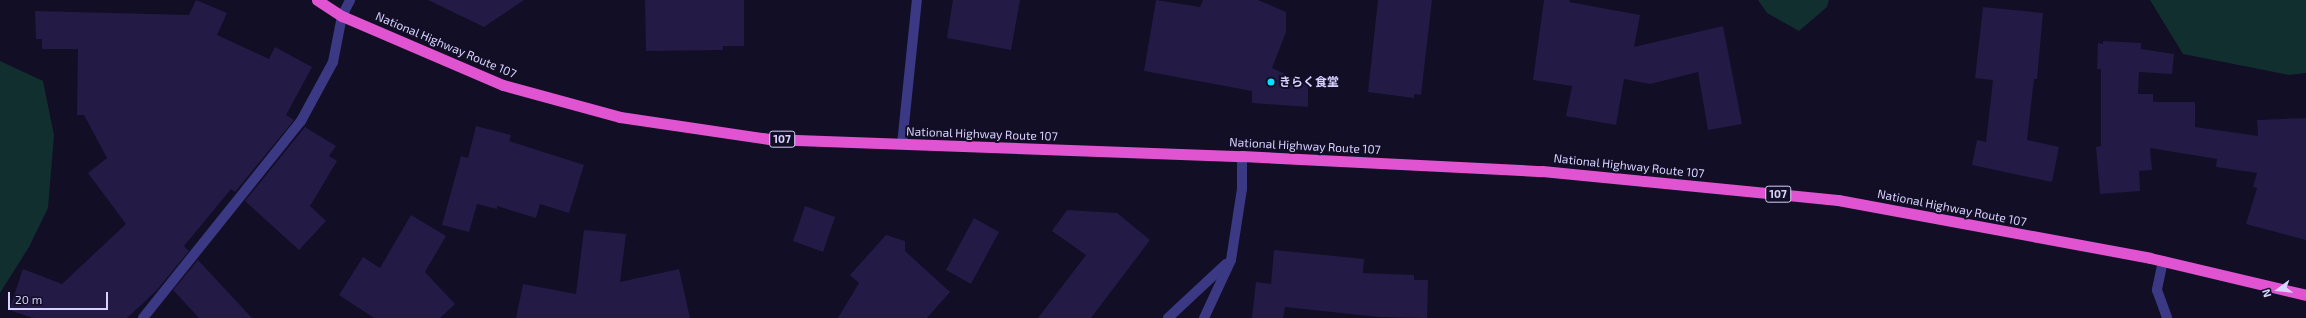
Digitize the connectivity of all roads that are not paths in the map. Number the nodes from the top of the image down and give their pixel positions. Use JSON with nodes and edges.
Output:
{"nodes":[{"id":1,"x":318,"y":0,"type":"edge"},
{"id":2,"x":350,"y":0,"type":"edge"},
{"id":3,"x":917,"y":0,"type":"edge"},
{"id":4,"x":342,"y":16,"type":"junction"},
{"id":5,"x":902,"y":144,"type":"junction"},
{"id":6,"x":1242,"y":156,"type":"junction"},
{"id":7,"x":1231,"y":260,"type":"junction"},
{"id":8,"x":2163,"y":261,"type":"junction"},
{"id":9,"x":2306,"y":295,"type":"edge"},
{"id":10,"x":143,"y":318,"type":"edge"},
{"id":11,"x":1168,"y":318,"type":"edge"},
{"id":12,"x":1204,"y":318,"type":"edge"},
{"id":13,"x":2167,"y":318,"type":"edge"}],
"edges":[{"from":1,"to":4,"type":"highway","name":"National Highway Route 107","number":"107"},
{"from":2,"to":4,"type":"street"},
{"from":3,"to":5,"type":"street"},
{"from":4,"to":5,"type":"highway","name":"National Highway Route 107","number":"107"},
{"from":4,"to":10,"type":"street"},
{"from":5,"to":6,"type":"highway","name":"National Highway Route 107","number":"107"},
{"from":6,"to":7,"type":"street"},
{"from":6,"to":8,"type":"highway","name":"National Highway Route 107","number":"107"},
{"from":7,"to":11,"type":"street"},
{"from":7,"to":12,"type":"street"},
{"from":8,"to":9,"type":"highway","name":"National Highway Route 107","number":"107"},
{"from":8,"to":13,"type":"street"}]}
